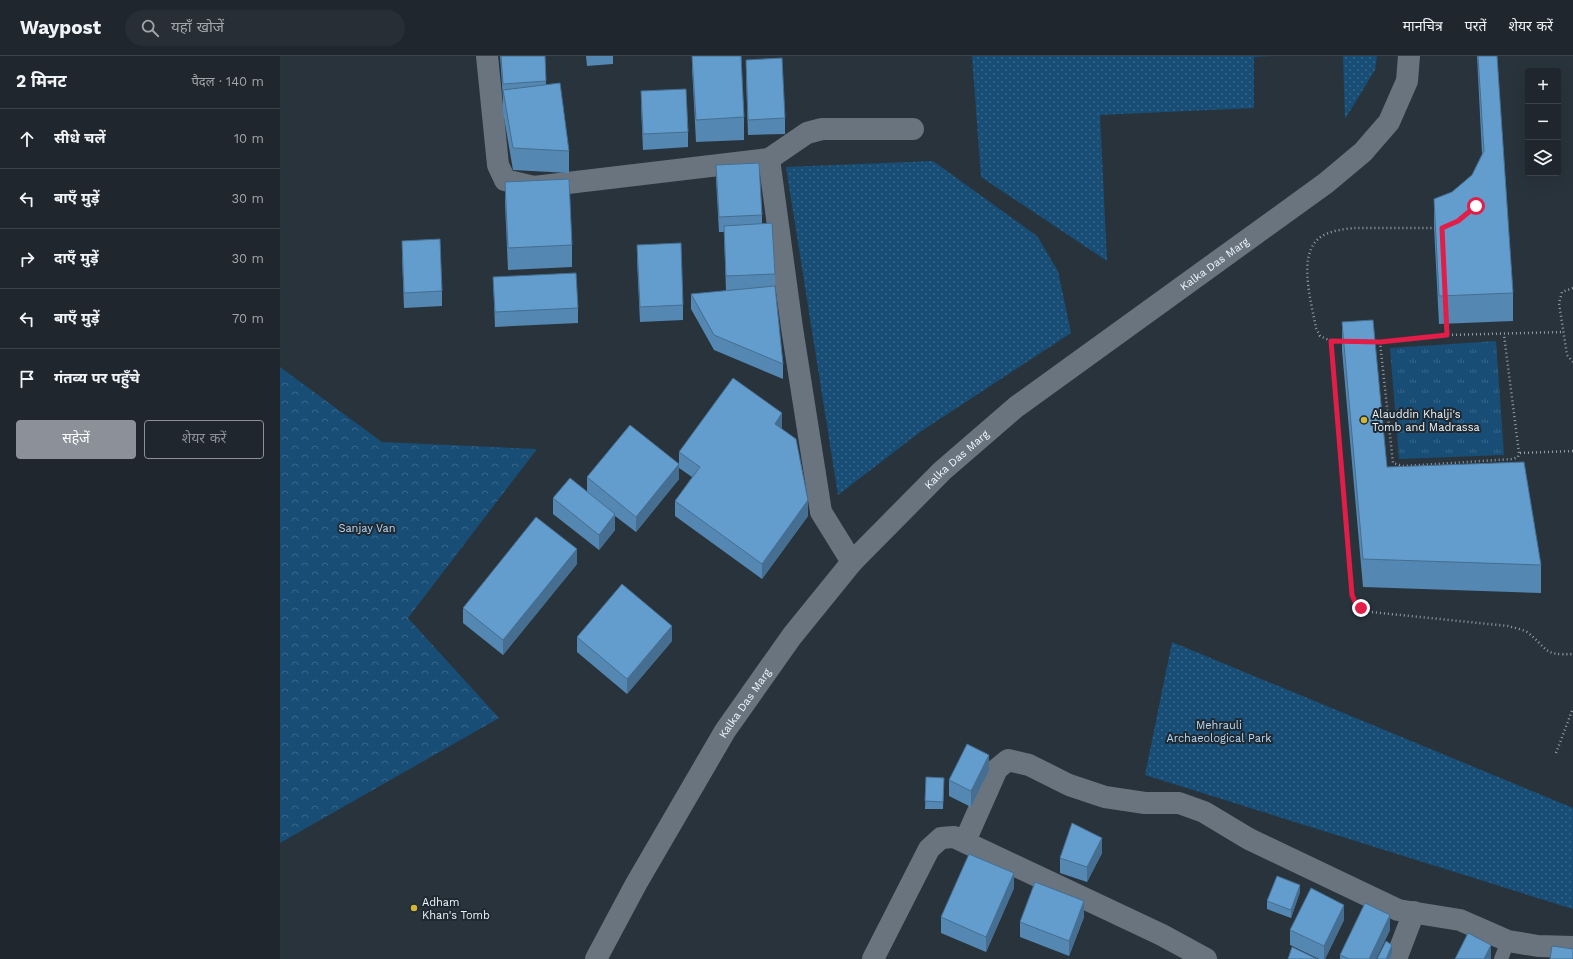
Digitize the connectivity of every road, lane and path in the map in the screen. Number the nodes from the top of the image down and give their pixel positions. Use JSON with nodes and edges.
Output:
{"nodes":[{"id":1,"x":488,"y":56,"type":"edge"},
{"id":2,"x":1409,"y":56,"type":"edge"},
{"id":3,"x":913,"y":129,"type":"dead end"},
{"id":4,"x":768,"y":159,"type":"junction"},
{"id":5,"x":1442,"y":228,"type":"edge"},
{"id":6,"x":1573,"y":288,"type":"edge"},
{"id":7,"x":1446,"y":312,"type":"edge"},
{"id":8,"x":1564,"y":332,"type":"junction"},
{"id":9,"x":1447,"y":335,"type":"junction"},
{"id":10,"x":1504,"y":335,"type":"junction"},
{"id":11,"x":1331,"y":341,"type":"junction"},
{"id":12,"x":1352,"y":341,"type":"edge"},
{"id":13,"x":1366,"y":342,"type":"edge"},
{"id":14,"x":1380,"y":342,"type":"junction"},
{"id":15,"x":1573,"y":362,"type":"edge"},
{"id":16,"x":1573,"y":450,"type":"edge"},
{"id":17,"x":1519,"y":453,"type":"junction"},
{"id":18,"x":852,"y":562,"type":"junction"},
{"id":19,"x":1573,"y":654,"type":"edge"},
{"id":20,"x":1573,"y":708,"type":"edge"},
{"id":21,"x":1556,"y":753,"type":"dead end"},
{"id":22,"x":965,"y":841,"type":"junction"},
{"id":23,"x":1414,"y":912,"type":"junction"},
{"id":24,"x":1573,"y":947,"type":"edge"},
{"id":25,"x":1504,"y":950,"type":"edge"},
{"id":26,"x":596,"y":959,"type":"edge"},
{"id":27,"x":873,"y":959,"type":"edge"},
{"id":28,"x":1206,"y":959,"type":"edge"},
{"id":29,"x":1396,"y":959,"type":"edge"}],
"edges":[{"from":1,"to":4,"type":"street"},
{"from":2,"to":18,"type":"street","name":"Kalka Das Marg"},
{"from":3,"to":4,"type":"street"},
{"from":4,"to":18,"type":"street"},
{"from":5,"to":11,"type":"path"},
{"from":6,"to":8,"type":"path"},
{"from":7,"to":9,"type":"path"},
{"from":8,"to":10,"type":"path"},
{"from":8,"to":15,"type":"path"},
{"from":9,"to":10,"type":"path"},
{"from":9,"to":14,"type":"path"},
{"from":10,"to":17,"type":"path"},
{"from":11,"to":12,"type":"path"},
{"from":11,"to":19,"type":"path"},
{"from":13,"to":14,"type":"path"},
{"from":14,"to":17,"type":"path"},
{"from":16,"to":17,"type":"path"},
{"from":18,"to":26,"type":"street","name":"Kalka Das Marg"},
{"from":20,"to":21,"type":"path"},
{"from":22,"to":23,"type":"street"},
{"from":22,"to":27,"type":"street"},
{"from":22,"to":28,"type":"street"},
{"from":23,"to":25,"type":"street"},
{"from":23,"to":29,"type":"street"},
{"from":24,"to":25,"type":"street"}]}
